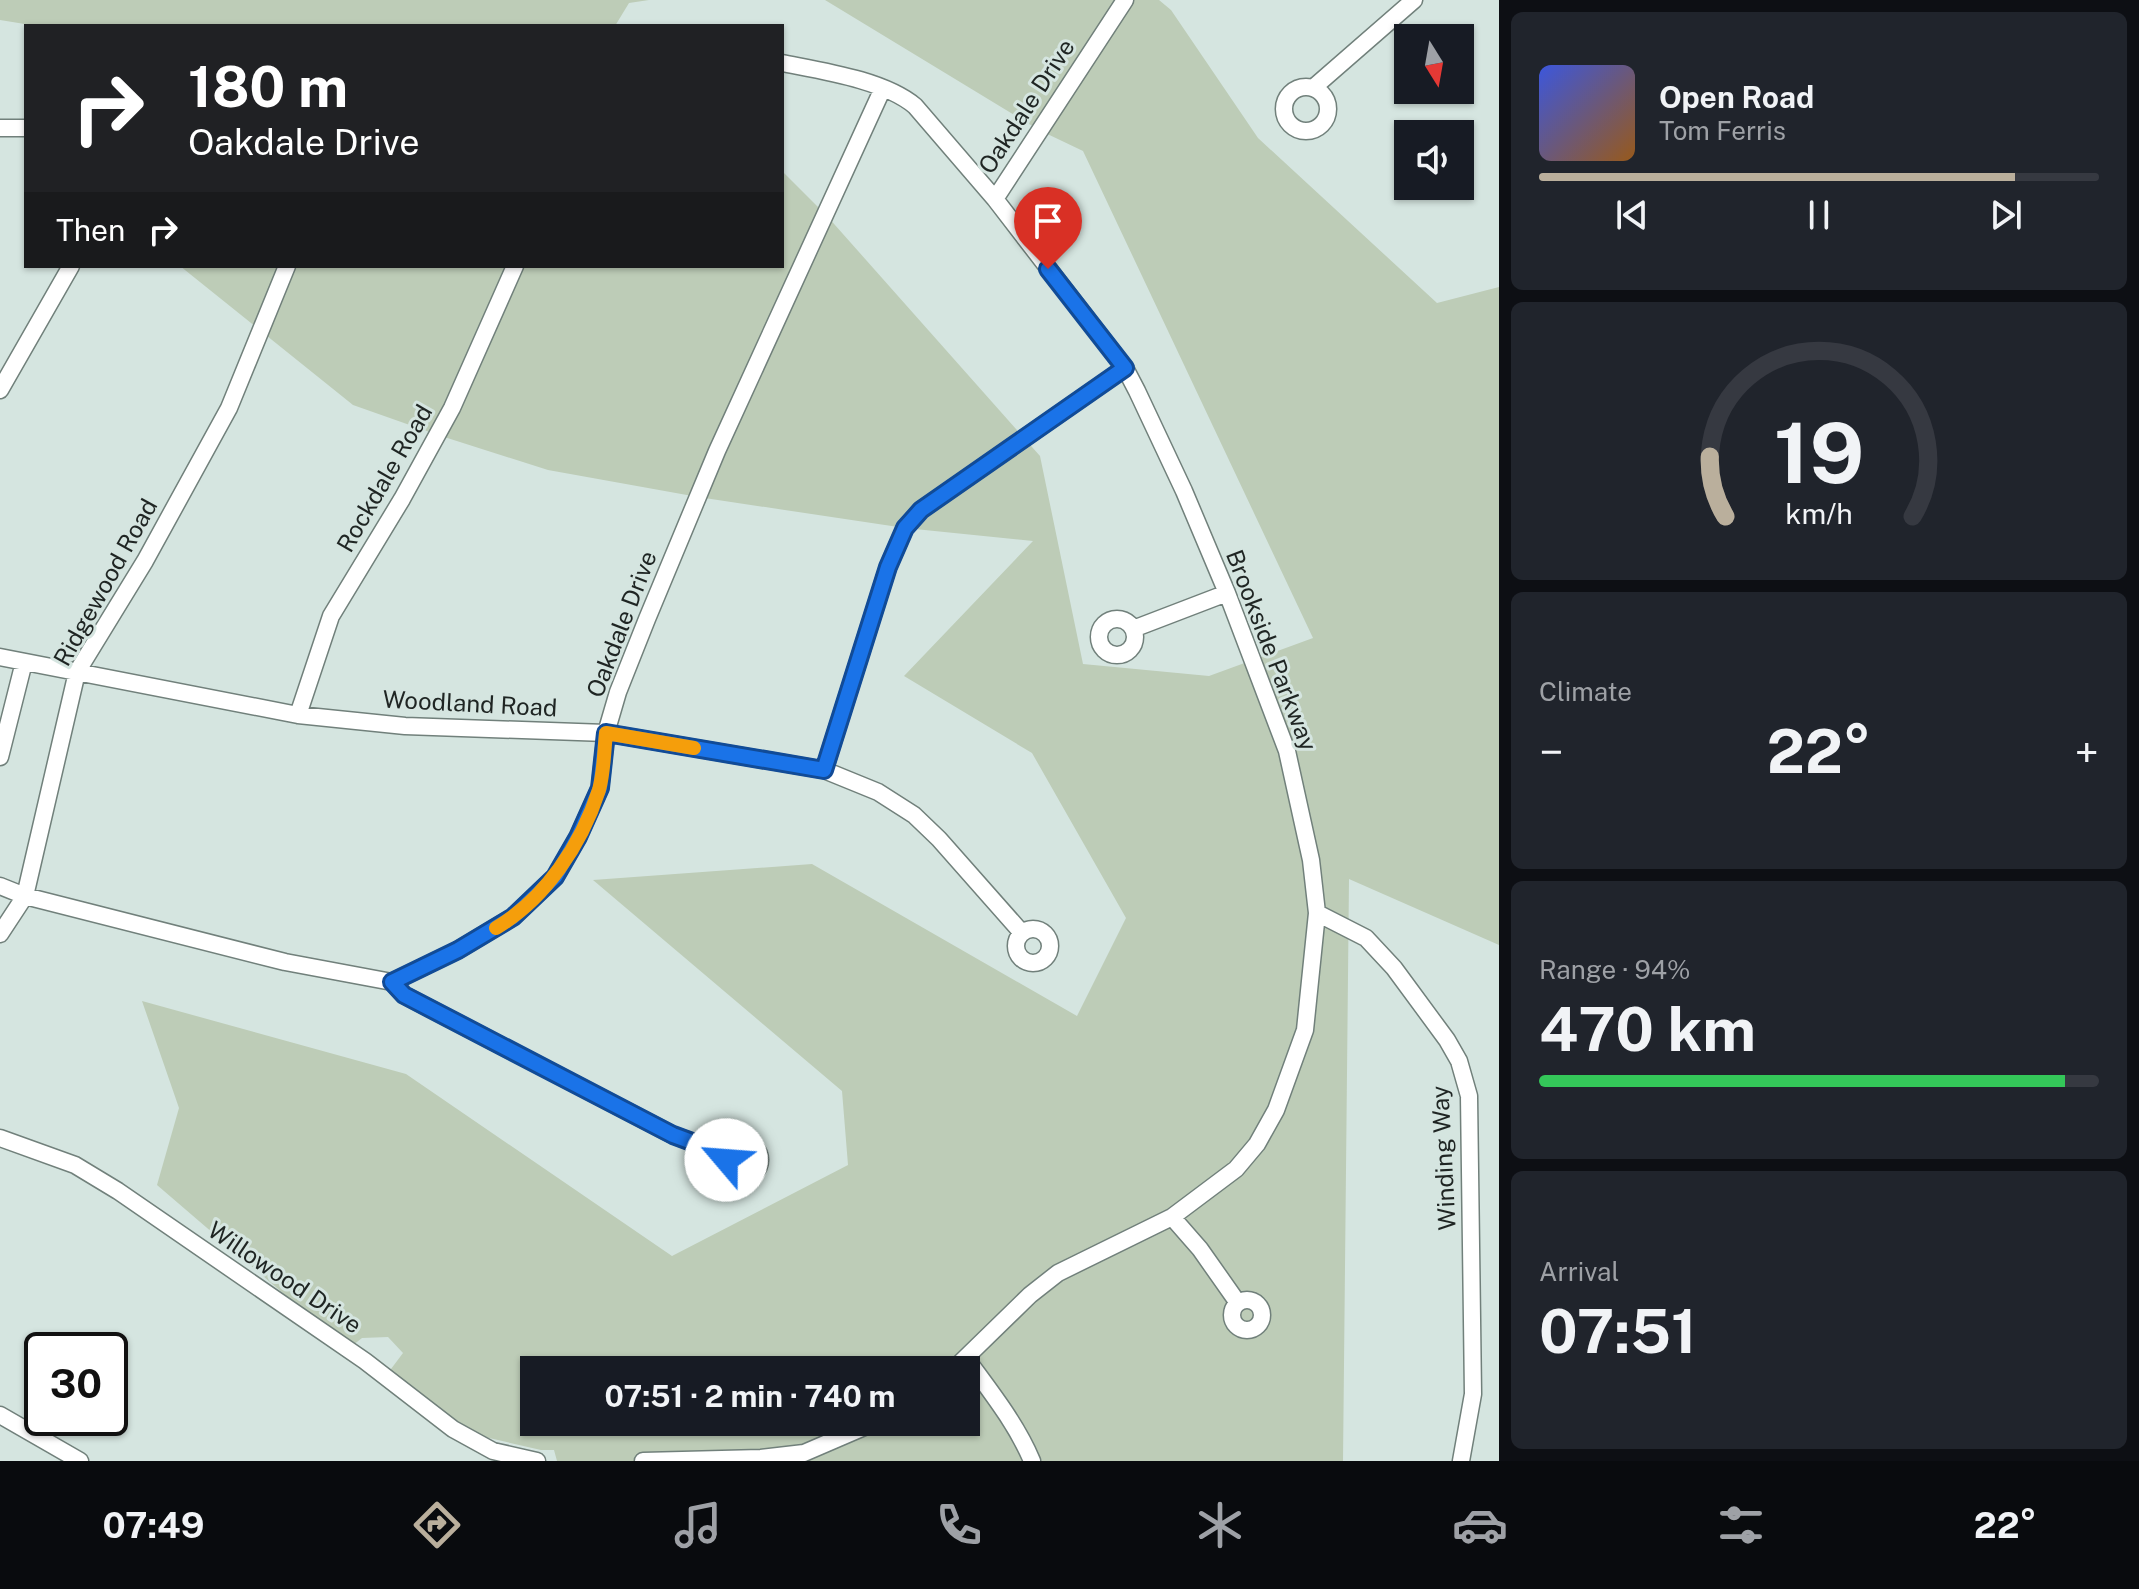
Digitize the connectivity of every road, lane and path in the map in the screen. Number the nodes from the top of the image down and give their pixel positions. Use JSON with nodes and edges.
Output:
{"nodes":[{"id":1,"x":1125,"y":0,"type":"edge"},
{"id":2,"x":1414,"y":0,"type":"edge"},
{"id":3,"x":784,"y":63,"type":"edge"},
{"id":4,"x":883,"y":88,"type":"junction"},
{"id":5,"x":1313,"y":88,"type":"dead end"},
{"id":6,"x":0,"y":128,"type":"edge"},
{"id":7,"x":24,"y":128,"type":"edge"},
{"id":8,"x":995,"y":199,"type":"junction"},
{"id":9,"x":70,"y":268,"type":"edge"},
{"id":10,"x":286,"y":268,"type":"edge"},
{"id":11,"x":514,"y":268,"type":"edge"},
{"id":12,"x":1125,"y":368,"type":"junction"},
{"id":13,"x":0,"y":390,"type":"edge"},
{"id":14,"x":1227,"y":593,"type":"junction"},
{"id":15,"x":1133,"y":629,"type":"dead end"},
{"id":16,"x":0,"y":657,"type":"edge"},
{"id":17,"x":24,"y":662,"type":"junction"},
{"id":18,"x":77,"y":672,"type":"junction"},
{"id":19,"x":298,"y":715,"type":"junction"},
{"id":20,"x":606,"y":733,"type":"junction"},
{"id":21,"x":0,"y":757,"type":"edge"},
{"id":22,"x":824,"y":770,"type":"junction"},
{"id":23,"x":0,"y":886,"type":"edge"},
{"id":24,"x":25,"y":896,"type":"junction"},
{"id":25,"x":1317,"y":913,"type":"junction"},
{"id":26,"x":1022,"y":933,"type":"dead end"},
{"id":27,"x":0,"y":934,"type":"edge"},
{"id":28,"x":392,"y":982,"type":"junction"},
{"id":29,"x":0,"y":1138,"type":"edge"},
{"id":30,"x":727,"y":1155,"type":"dead end"},
{"id":31,"x":1172,"y":1217,"type":"junction"},
{"id":32,"x":1238,"y":1303,"type":"dead end"},
{"id":33,"x":968,"y":1356,"type":"edge"},
{"id":34,"x":980,"y":1378,"type":"edge"},
{"id":35,"x":0,"y":1415,"type":"edge"},
{"id":36,"x":848,"y":1436,"type":"edge"},
{"id":37,"x":805,"y":1457,"type":"edge"},
{"id":38,"x":80,"y":1461,"type":"edge"},
{"id":39,"x":537,"y":1461,"type":"edge"},
{"id":40,"x":643,"y":1461,"type":"edge"},
{"id":41,"x":1032,"y":1461,"type":"edge"},
{"id":42,"x":1461,"y":1461,"type":"edge"}],
"edges":[{"from":1,"to":8,"type":"street","name":"Oakdale Drive"},
{"from":2,"to":5,"type":"street"},
{"from":3,"to":4,"type":"street","name":"Brookside Parkway"},
{"from":4,"to":8,"type":"street","name":"Brookside Parkway"},
{"from":4,"to":20,"type":"street","name":"Oakdale Drive"},
{"from":6,"to":7,"type":"street"},
{"from":8,"to":12,"type":"street","name":"Brookside Parkway"},
{"from":9,"to":13,"type":"street"},
{"from":10,"to":18,"type":"street","name":"Ridgewood Road"},
{"from":11,"to":19,"type":"street","name":"Rockdale Road"},
{"from":12,"to":14,"type":"street","name":"Brookside Parkway"},
{"from":12,"to":22,"type":"street"},
{"from":14,"to":15,"type":"street"},
{"from":14,"to":25,"type":"street","name":"Brookside Parkway"},
{"from":16,"to":17,"type":"street","name":"Woodland Road"},
{"from":17,"to":18,"type":"street","name":"Woodland Road"},
{"from":17,"to":21,"type":"street"},
{"from":18,"to":19,"type":"street","name":"Woodland Road"},
{"from":18,"to":24,"type":"street","name":"Ridgewood Road"},
{"from":19,"to":20,"type":"street","name":"Woodland Road"},
{"from":20,"to":22,"type":"street","name":"Woodland Road"},
{"from":20,"to":28,"type":"street","name":"Oakdale Drive"},
{"from":22,"to":26,"type":"street","name":"Woodland Road"},
{"from":23,"to":24,"type":"street"},
{"from":24,"to":27,"type":"street","name":"Ridgewood Road"},
{"from":24,"to":28,"type":"street"},
{"from":25,"to":31,"type":"street","name":"Brookside Parkway"},
{"from":25,"to":42,"type":"street","name":"Winding Way"},
{"from":28,"to":30,"type":"street"},
{"from":29,"to":39,"type":"street","name":"Willowood Drive"},
{"from":31,"to":32,"type":"street"},
{"from":31,"to":33,"type":"street","name":"Brookside Parkway"},
{"from":34,"to":41,"type":"street"},
{"from":35,"to":38,"type":"street"},
{"from":36,"to":37,"type":"street"},
{"from":37,"to":40,"type":"street"}]}
